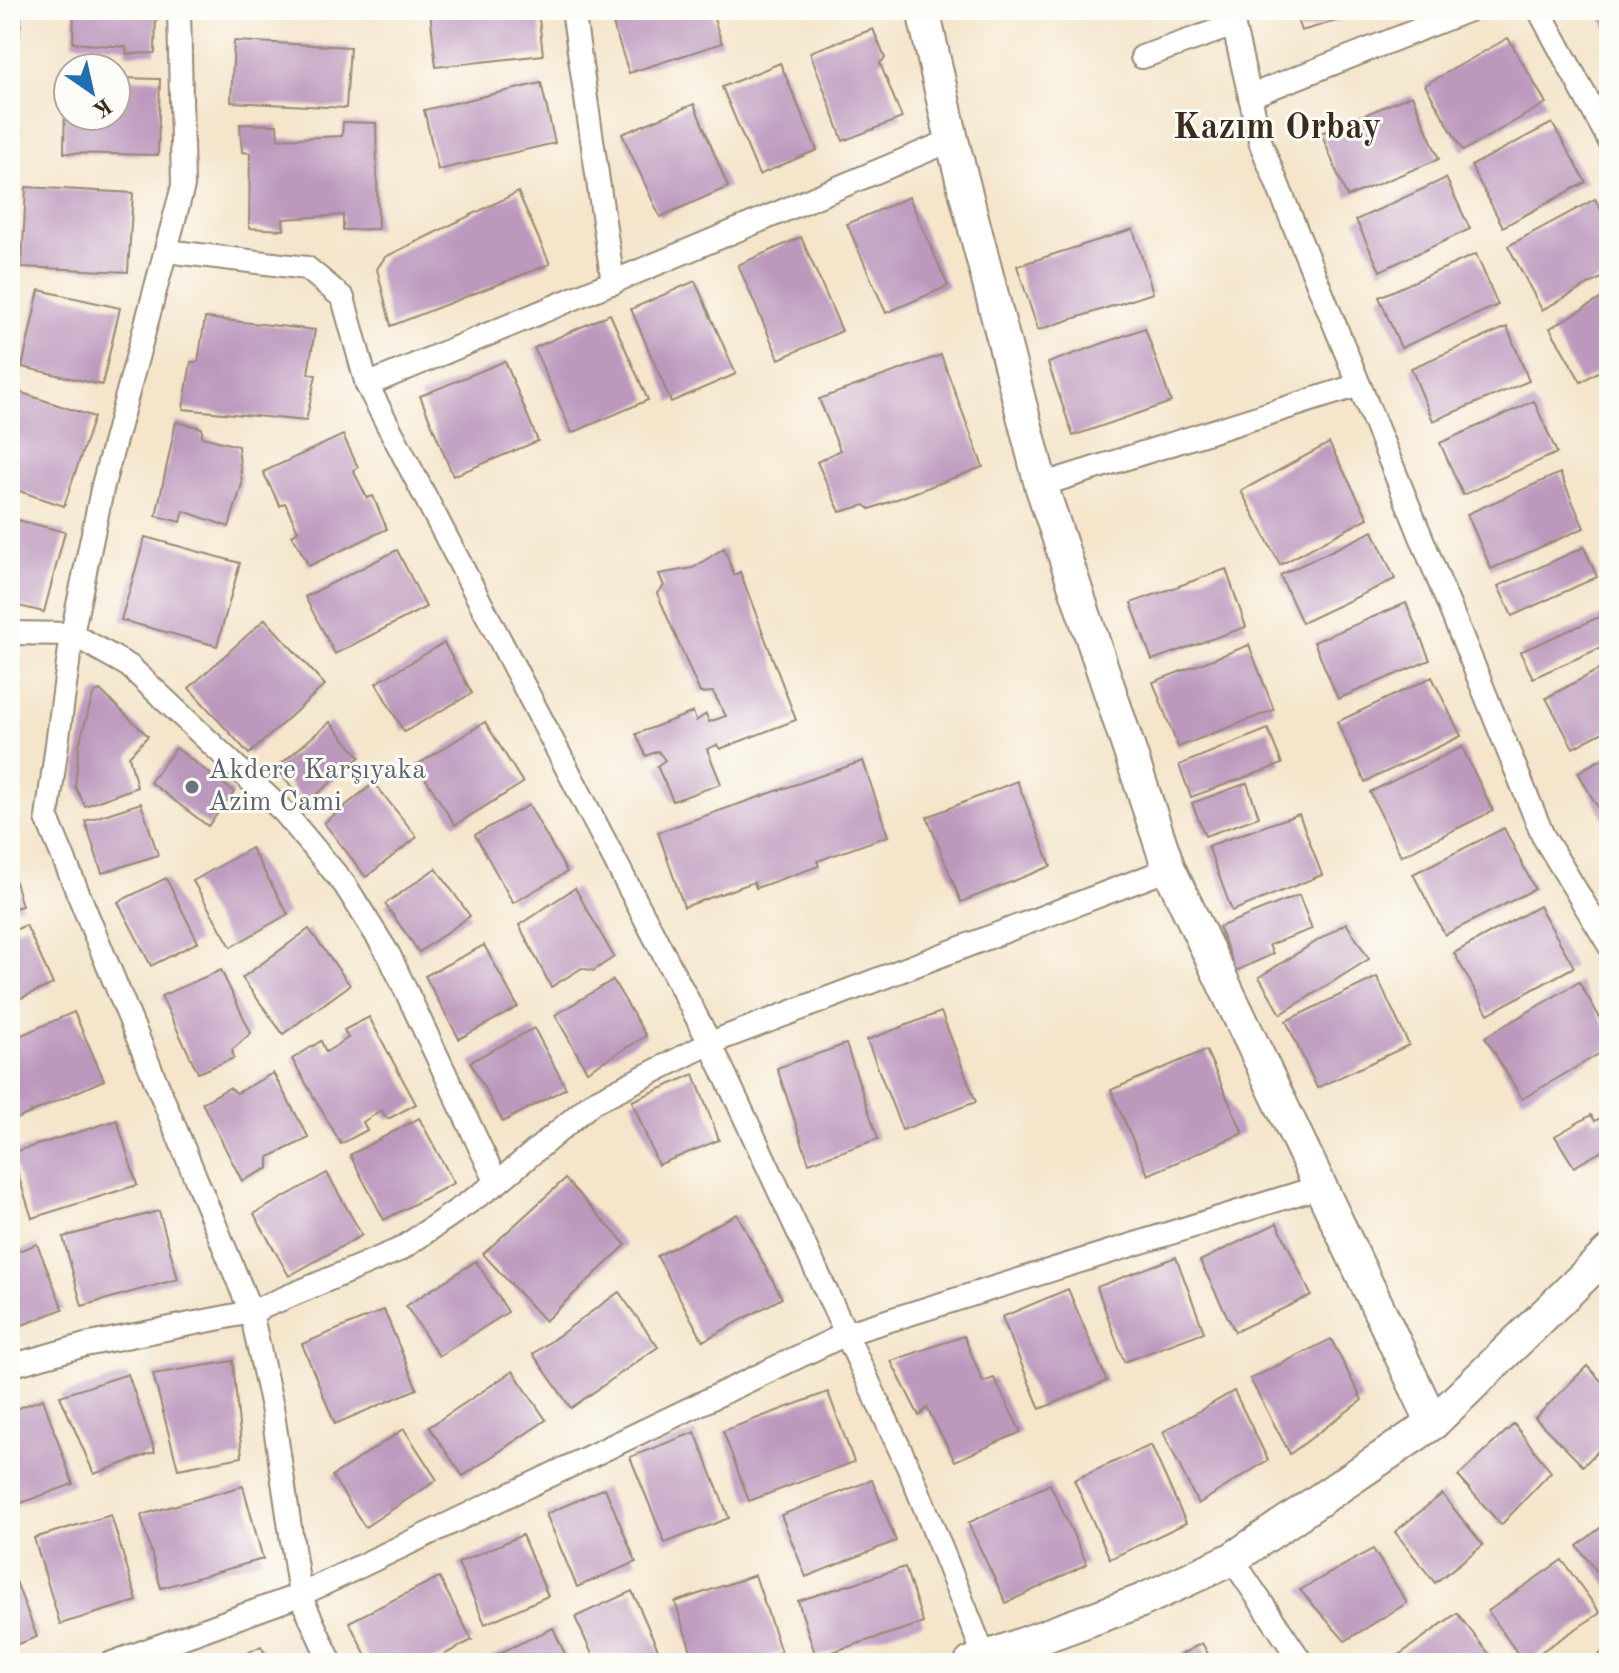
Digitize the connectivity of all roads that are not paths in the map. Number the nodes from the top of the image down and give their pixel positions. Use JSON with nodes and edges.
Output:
{"nodes":[{"id":1,"x":179,"y":10,"type":"edge"},
{"id":2,"x":573,"y":10,"type":"edge"},
{"id":3,"x":923,"y":10,"type":"edge"},
{"id":4,"x":1469,"y":10,"type":"edge"},
{"id":5,"x":1539,"y":10,"type":"edge"},
{"id":6,"x":1232,"y":18,"type":"edge"},
{"id":7,"x":1142,"y":57,"type":"dead end"},
{"id":8,"x":1250,"y":96,"type":"junction"},
{"id":9,"x":952,"y":140,"type":"junction"},
{"id":10,"x":1609,"y":140,"type":"edge"},
{"id":11,"x":166,"y":251,"type":"junction"},
{"id":12,"x":613,"y":283,"type":"junction"},
{"id":13,"x":367,"y":385,"type":"junction"},
{"id":14,"x":1359,"y":385,"type":"junction"},
{"id":15,"x":1041,"y":485,"type":"junction"},
{"id":16,"x":10,"y":633,"type":"edge"},
{"id":17,"x":72,"y":634,"type":"junction"},
{"id":18,"x":1169,"y":869,"type":"junction"},
{"id":19,"x":1609,"y":945,"type":"edge"},
{"id":20,"x":710,"y":1043,"type":"junction"},
{"id":21,"x":497,"y":1183,"type":"junction"},
{"id":22,"x":1322,"y":1186,"type":"junction"},
{"id":23,"x":1609,"y":1252,"type":"edge"},
{"id":24,"x":251,"y":1312,"type":"junction"},
{"id":25,"x":848,"y":1333,"type":"junction"},
{"id":26,"x":10,"y":1366,"type":"edge"},
{"id":27,"x":1433,"y":1423,"type":"junction"},
{"id":28,"x":1232,"y":1559,"type":"junction"},
{"id":29,"x":300,"y":1595,"type":"junction"},
{"id":30,"x":981,"y":1662,"type":"edge"},
{"id":31,"x":112,"y":1663,"type":"edge"},
{"id":32,"x":331,"y":1663,"type":"edge"},
{"id":33,"x":1302,"y":1663,"type":"edge"}],
"edges":[{"from":1,"to":11,"type":"street"},
{"from":2,"to":12,"type":"street"},
{"from":3,"to":9,"type":"street"},
{"from":4,"to":8,"type":"street"},
{"from":5,"to":10,"type":"street"},
{"from":6,"to":7,"type":"street"},
{"from":6,"to":8,"type":"street"},
{"from":8,"to":14,"type":"street"},
{"from":9,"to":12,"type":"street"},
{"from":9,"to":15,"type":"street"},
{"from":11,"to":13,"type":"street"},
{"from":11,"to":17,"type":"street"},
{"from":12,"to":13,"type":"street"},
{"from":13,"to":20,"type":"street"},
{"from":14,"to":15,"type":"street"},
{"from":14,"to":19,"type":"street"},
{"from":15,"to":18,"type":"street"},
{"from":16,"to":17,"type":"street"},
{"from":17,"to":21,"type":"street"},
{"from":17,"to":24,"type":"street"},
{"from":18,"to":20,"type":"street"},
{"from":18,"to":22,"type":"street"},
{"from":20,"to":21,"type":"street"},
{"from":20,"to":25,"type":"street"},
{"from":21,"to":24,"type":"street"},
{"from":22,"to":25,"type":"street"},
{"from":22,"to":27,"type":"street"},
{"from":23,"to":27,"type":"street"},
{"from":24,"to":26,"type":"street"},
{"from":24,"to":29,"type":"street"},
{"from":25,"to":29,"type":"street"},
{"from":25,"to":30,"type":"street"},
{"from":27,"to":28,"type":"street"},
{"from":28,"to":30,"type":"street"},
{"from":28,"to":33,"type":"street"},
{"from":29,"to":31,"type":"street"},
{"from":29,"to":32,"type":"street"}]}
